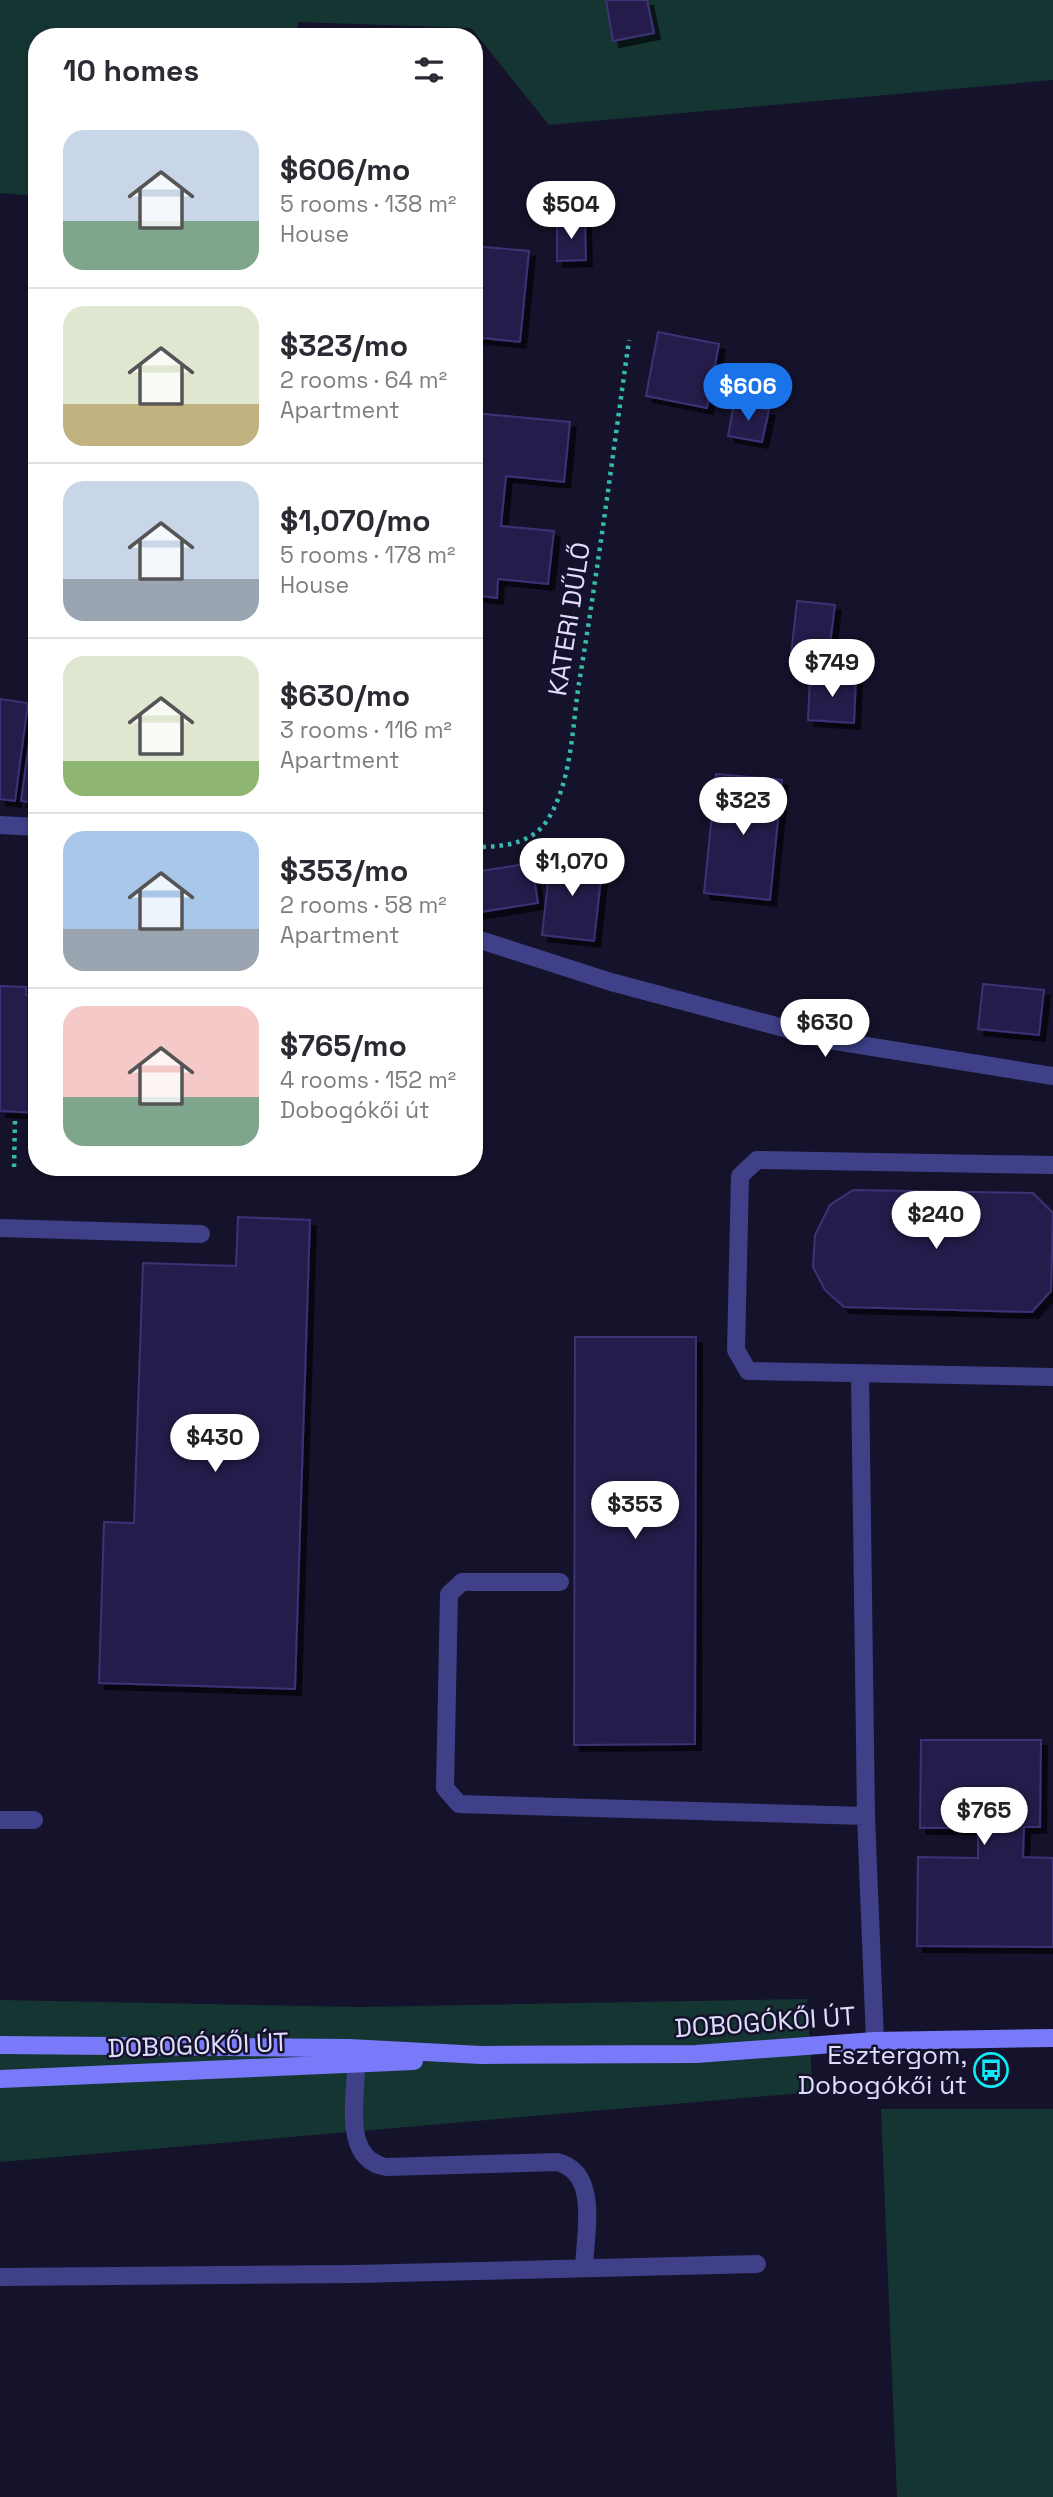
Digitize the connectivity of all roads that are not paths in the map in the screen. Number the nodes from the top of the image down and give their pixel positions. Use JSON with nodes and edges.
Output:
{"nodes":[{"id":1,"x":0,"y":825,"type":"edge"},
{"id":2,"x":28,"y":827,"type":"edge"},
{"id":3,"x":483,"y":942,"type":"edge"},
{"id":4,"x":1053,"y":1076,"type":"edge"},
{"id":5,"x":1053,"y":1165,"type":"edge"},
{"id":6,"x":0,"y":1228,"type":"edge"},
{"id":7,"x":201,"y":1234,"type":"dead end"},
{"id":8,"x":860,"y":1375,"type":"junction"},
{"id":9,"x":1053,"y":1377,"type":"edge"},
{"id":10,"x":560,"y":1582,"type":"dead end"},
{"id":11,"x":866,"y":1816,"type":"junction"},
{"id":12,"x":0,"y":1820,"type":"edge"},
{"id":13,"x":34,"y":1820,"type":"dead end"},
{"id":14,"x":1053,"y":2038,"type":"edge"},
{"id":15,"x":875,"y":2041,"type":"junction"},
{"id":16,"x":0,"y":2045,"type":"edge"},
{"id":17,"x":481,"y":2055,"type":"junction"},
{"id":18,"x":356,"y":2066,"type":"junction"},
{"id":19,"x":0,"y":2079,"type":"edge"},
{"id":20,"x":757,"y":2264,"type":"dead end"},
{"id":21,"x":584,"y":2268,"type":"junction"},
{"id":22,"x":0,"y":2277,"type":"edge"}],
"edges":[{"from":1,"to":2,"type":"street"},
{"from":3,"to":4,"type":"street"},
{"from":5,"to":8,"type":"street"},
{"from":6,"to":7,"type":"street"},
{"from":8,"to":9,"type":"street"},
{"from":8,"to":11,"type":"street"},
{"from":10,"to":11,"type":"street"},
{"from":11,"to":15,"type":"street"},
{"from":12,"to":13,"type":"street"},
{"from":14,"to":15,"type":"main road","name":"DOBOGÓKŐI ÚT"},
{"from":15,"to":17,"type":"main road","name":"DOBOGÓKŐI ÚT"},
{"from":16,"to":17,"type":"main road","name":"DOBOGÓKŐI ÚT"},
{"from":17,"to":18,"type":"main road","name":"DOBOGÓKŐI ÚT"},
{"from":18,"to":19,"type":"main road","name":"DOBOGÓKŐI ÚT"},
{"from":18,"to":21,"type":"street"},
{"from":20,"to":21,"type":"street"},
{"from":21,"to":22,"type":"street"}]}
